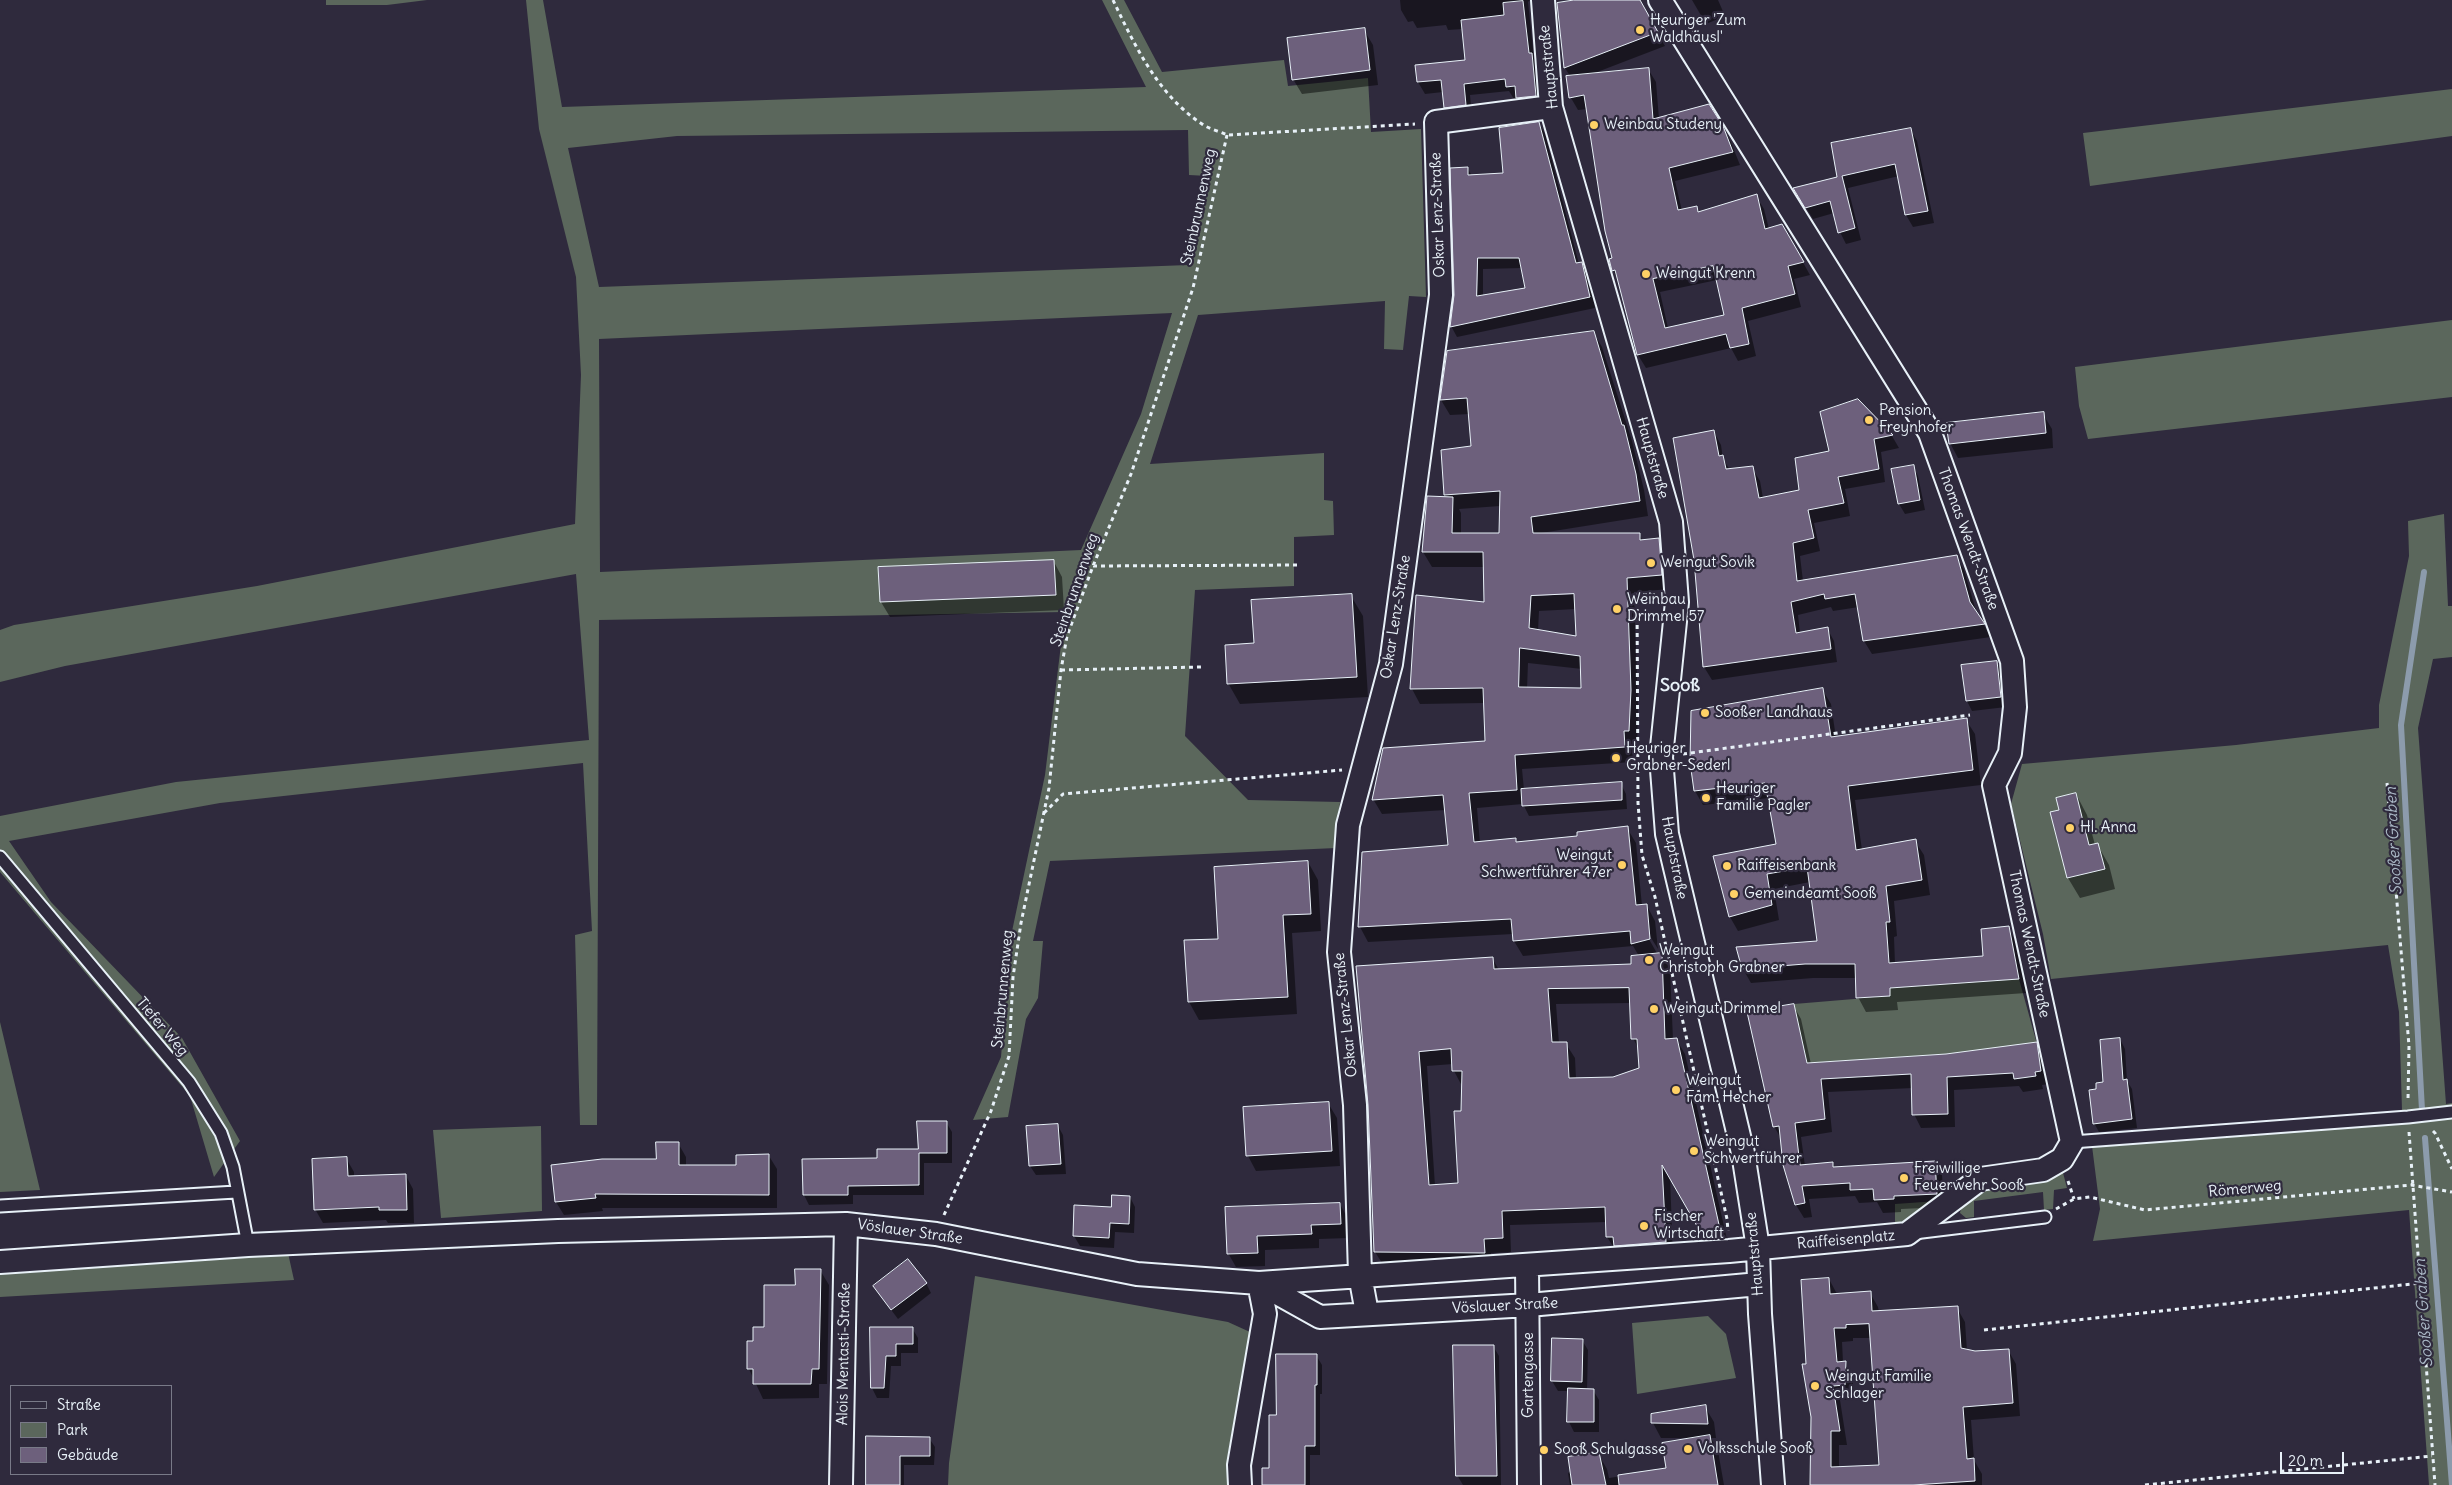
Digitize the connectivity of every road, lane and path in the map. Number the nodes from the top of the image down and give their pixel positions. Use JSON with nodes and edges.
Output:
{"nodes":[{"id":1,"x":1113,"y":0,"type":"edge"},
{"id":2,"x":1543,"y":0,"type":"edge"},
{"id":3,"x":1660,"y":0,"type":"edge"},
{"id":4,"x":1551,"y":107,"type":"junction"},
{"id":5,"x":1436,"y":122,"type":"junction"},
{"id":6,"x":1227,"y":134,"type":"junction"},
{"id":7,"x":1299,"y":565,"type":"dead end"},
{"id":8,"x":1093,"y":566,"type":"junction"},
{"id":9,"x":1201,"y":666,"type":"dead end"},
{"id":10,"x":1061,"y":670,"type":"junction"},
{"id":11,"x":1970,"y":715,"type":"dead end"},
{"id":12,"x":1661,"y":757,"type":"junction"},
{"id":13,"x":1363,"y":769,"type":"junction"},
{"id":14,"x":2387,"y":783,"type":"dead end"},
{"id":15,"x":1044,"y":813,"type":"junction"},
{"id":16,"x":0,"y":858,"type":"edge"},
{"id":17,"x":2452,"y":1112,"type":"edge"},
{"id":18,"x":2408,"y":1117,"type":"junction"},
{"id":19,"x":2067,"y":1150,"type":"junction"},
{"id":20,"x":2452,"y":1169,"type":"edge"},
{"id":21,"x":2411,"y":1185,"type":"junction"},
{"id":22,"x":236,"y":1192,"type":"junction"},
{"id":23,"x":2452,"y":1192,"type":"edge"},
{"id":24,"x":0,"y":1206,"type":"edge"},
{"id":25,"x":2045,"y":1217,"type":"joint"},
{"id":26,"x":846,"y":1224,"type":"junction"},
{"id":27,"x":936,"y":1234,"type":"junction"},
{"id":28,"x":1907,"y":1234,"type":"junction"},
{"id":29,"x":248,"y":1245,"type":"junction"},
{"id":30,"x":1758,"y":1248,"type":"junction"},
{"id":31,"x":0,"y":1262,"type":"edge"},
{"id":32,"x":1527,"y":1265,"type":"junction"},
{"id":33,"x":1360,"y":1275,"type":"junction"},
{"id":34,"x":1259,"y":1283,"type":"junction"},
{"id":35,"x":2421,"y":1283,"type":"junction"},
{"id":36,"x":1759,"y":1284,"type":"junction"},
{"id":37,"x":1529,"y":1305,"type":"junction"},
{"id":38,"x":1367,"y":1313,"type":"junction"},
{"id":39,"x":1984,"y":1330,"type":"dead end"},
{"id":40,"x":2432,"y":1456,"type":"junction"},
{"id":41,"x":841,"y":1485,"type":"edge"},
{"id":42,"x":1240,"y":1485,"type":"edge"},
{"id":43,"x":1529,"y":1485,"type":"edge"},
{"id":44,"x":1773,"y":1485,"type":"edge"},
{"id":45,"x":2145,"y":1485,"type":"edge"},
{"id":46,"x":2435,"y":1485,"type":"edge"}],
"edges":[{"from":1,"to":6,"type":"path","name":"Steinbrunnenweg"},
{"from":2,"to":4,"type":"street","name":"Hauptstraße"},
{"from":3,"to":19,"type":"street","name":"Thomas Wendt-Straße"},
{"from":4,"to":5,"type":"street"},
{"from":4,"to":12,"type":"street","name":"Hauptstraße"},
{"from":5,"to":6,"type":"path"},
{"from":5,"to":13,"type":"street","name":"Oskar Lenz-Straße"},
{"from":6,"to":8,"type":"path","name":"Steinbrunnenweg"},
{"from":7,"to":8,"type":"path"},
{"from":8,"to":10,"type":"path","name":"Steinbrunnenweg"},
{"from":9,"to":10,"type":"path"},
{"from":10,"to":15,"type":"path","name":"Steinbrunnenweg"},
{"from":11,"to":12,"type":"path"},
{"from":12,"to":30,"type":"street","name":"Hauptstraße"},
{"from":13,"to":15,"type":"path"},
{"from":13,"to":33,"type":"street","name":"Oskar Lenz-Straße"},
{"from":14,"to":18,"type":"path"},
{"from":15,"to":27,"type":"path","name":"Steinbrunnenweg"},
{"from":16,"to":22,"type":"lane","name":"Tiefer Weg"},
{"from":17,"to":18,"type":"lane"},
{"from":18,"to":19,"type":"lane"},
{"from":18,"to":20,"type":"path"},
{"from":18,"to":21,"type":"path"},
{"from":19,"to":28,"type":"street","name":"Raiffeisenplatz"},
{"from":21,"to":23,"type":"path","name":"Römerweg"},
{"from":21,"to":25,"type":"path","name":"Römerweg"},
{"from":21,"to":35,"type":"path"},
{"from":22,"to":24,"type":"lane"},
{"from":22,"to":29,"type":"lane","name":"Tiefer Weg"},
{"from":25,"to":28,"type":"lane"},
{"from":26,"to":27,"type":"street","name":"Vöslauer Straße"},
{"from":26,"to":29,"type":"street","name":"Vöslauer Straße"},
{"from":26,"to":41,"type":"street","name":"Alois Mentasti-Straße"},
{"from":27,"to":34,"type":"street","name":"Vöslauer Straße"},
{"from":28,"to":30,"type":"street","name":"Raiffeisenplatz"},
{"from":29,"to":31,"type":"street","name":"Vöslauer Straße"},
{"from":30,"to":32,"type":"street","name":"Vöslauer Straße"},
{"from":30,"to":36,"type":"street","name":"Hauptstraße"},
{"from":32,"to":33,"type":"street","name":"Vöslauer Straße"},
{"from":32,"to":37,"type":"street","name":"Gartengasse"},
{"from":33,"to":34,"type":"street","name":"Vöslauer Straße"},
{"from":33,"to":38,"type":"street","name":"Oskar Lenz-Straße"},
{"from":34,"to":38,"type":"street","name":"Vöslauer Straße"},
{"from":34,"to":42,"type":"street"},
{"from":35,"to":39,"type":"path"},
{"from":35,"to":40,"type":"path"},
{"from":36,"to":37,"type":"street","name":"Vöslauer Straße"},
{"from":36,"to":44,"type":"street","name":"Hauptstraße"},
{"from":37,"to":38,"type":"street","name":"Vöslauer Straße"},
{"from":37,"to":43,"type":"street","name":"Gartengasse"},
{"from":40,"to":45,"type":"path"},
{"from":40,"to":46,"type":"path"}]}
